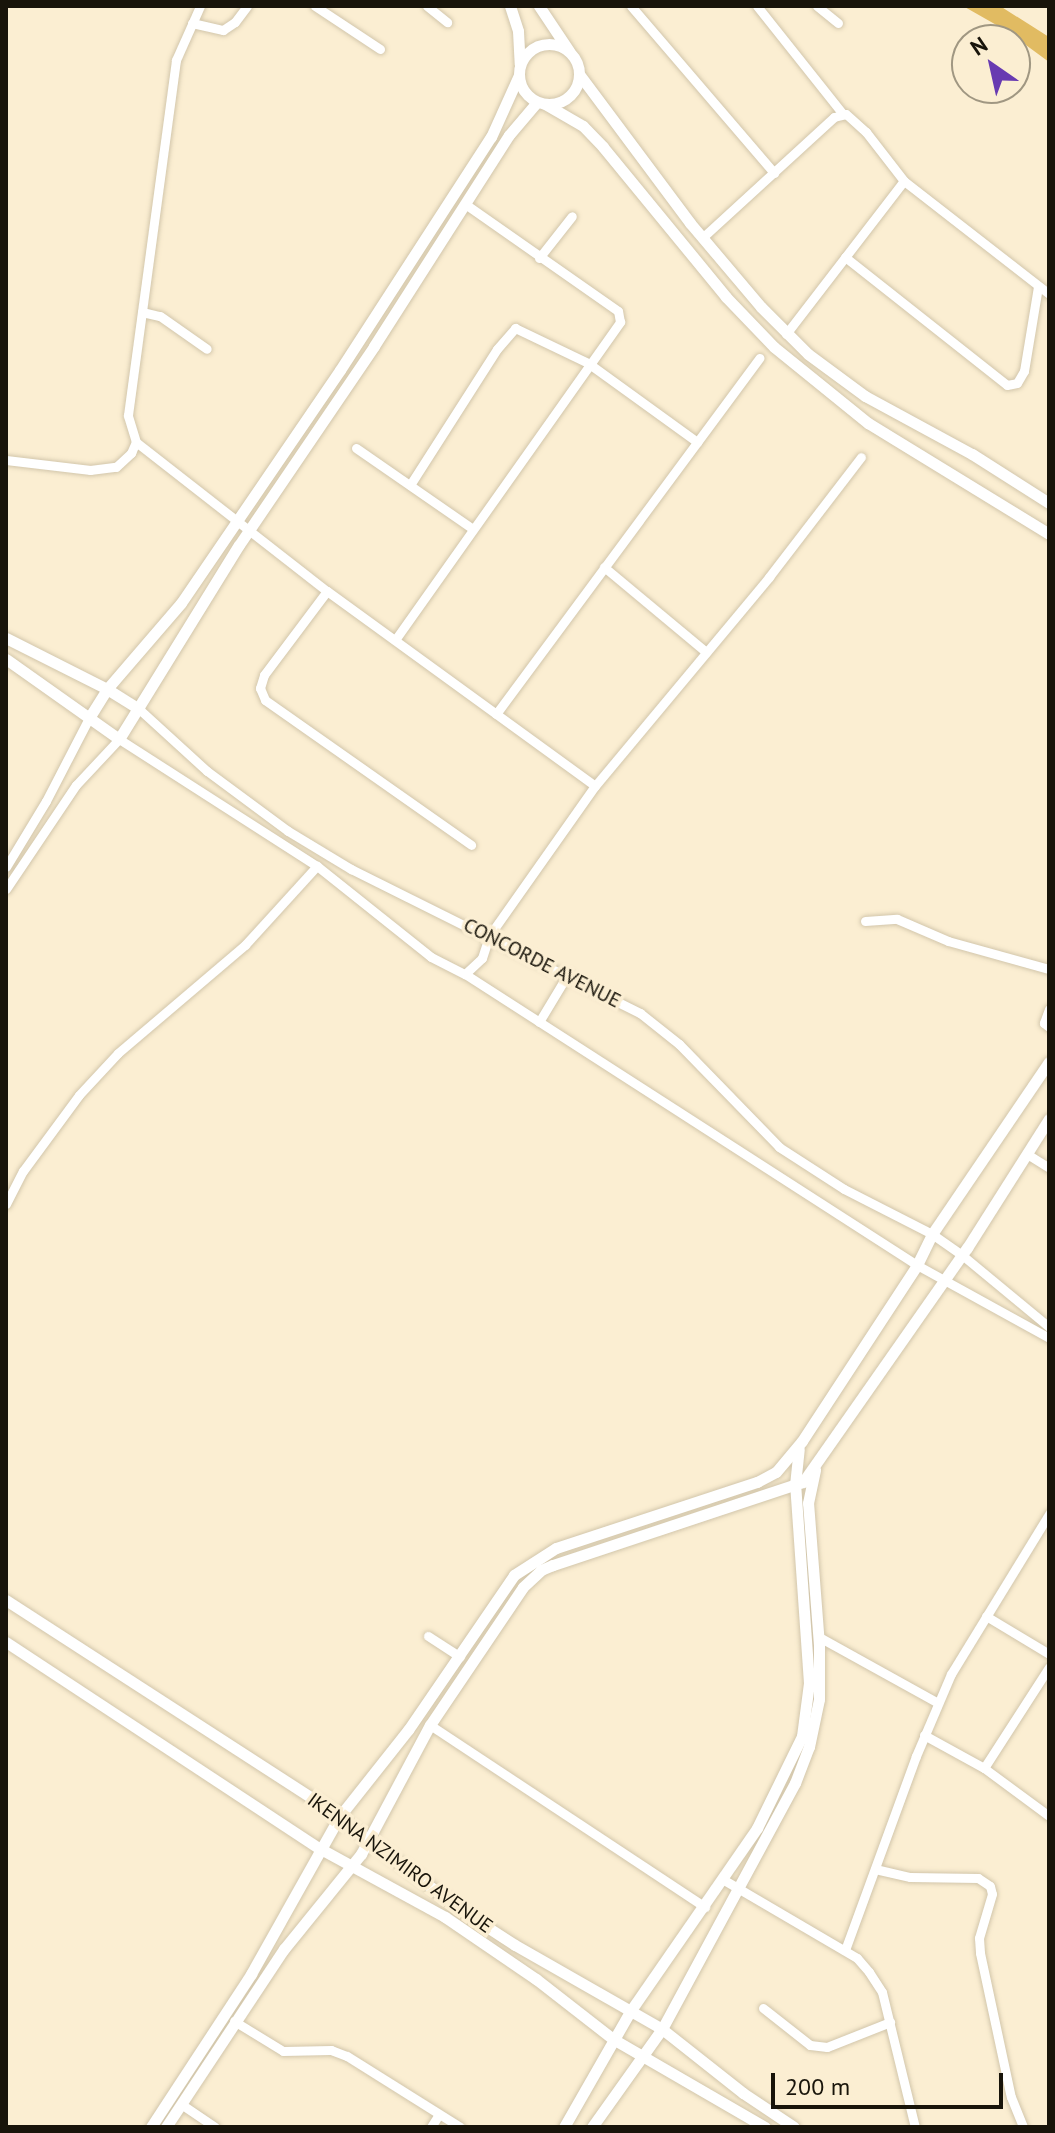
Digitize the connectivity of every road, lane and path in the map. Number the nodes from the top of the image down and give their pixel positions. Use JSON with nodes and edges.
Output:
{"nodes":[{"id":1,"x":200,"y":6,"type":"edge"},
{"id":2,"x":247,"y":6,"type":"edge"},
{"id":3,"x":315,"y":6,"type":"edge"},
{"id":4,"x":427,"y":6,"type":"edge"},
{"id":5,"x":510,"y":6,"type":"edge"},
{"id":6,"x":539,"y":6,"type":"edge"},
{"id":7,"x":631,"y":6,"type":"edge"},
{"id":8,"x":757,"y":6,"type":"edge"},
{"id":9,"x":817,"y":6,"type":"edge"},
{"id":10,"x":447,"y":22,"type":"dead end"},
{"id":11,"x":192,"y":23,"type":"junction"},
{"id":12,"x":838,"y":23,"type":"dead end"},
{"id":13,"x":380,"y":49,"type":"dead end"},
{"id":14,"x":569,"y":51,"type":"junction"},
{"id":15,"x":520,"y":70,"type":"junction"},
{"id":16,"x":579,"y":74,"type":"junction"},
{"id":17,"x":541,"y":103,"type":"junction"},
{"id":18,"x":842,"y":113,"type":"junction"},
{"id":19,"x":774,"y":173,"type":"junction"},
{"id":20,"x":904,"y":181,"type":"junction"},
{"id":21,"x":465,"y":204,"type":"junction"},
{"id":22,"x":572,"y":216,"type":"dead end"},
{"id":23,"x":702,"y":238,"type":"junction"},
{"id":24,"x":845,"y":257,"type":"junction"},
{"id":25,"x":539,"y":258,"type":"junction"},
{"id":26,"x":1038,"y":286,"type":"junction"},
{"id":27,"x":1049,"y":294,"type":"edge"},
{"id":28,"x":142,"y":312,"type":"junction"},
{"id":29,"x":786,"y":334,"type":"junction"},
{"id":30,"x":207,"y":349,"type":"dead end"},
{"id":31,"x":759,"y":358,"type":"dead end"},
{"id":32,"x":588,"y":363,"type":"junction"},
{"id":33,"x":136,"y":442,"type":"junction"},
{"id":34,"x":697,"y":442,"type":"junction"},
{"id":35,"x":356,"y":448,"type":"dead end"},
{"id":36,"x":861,"y":457,"type":"dead end"},
{"id":37,"x":6,"y":460,"type":"edge"},
{"id":38,"x":410,"y":485,"type":"junction"},
{"id":39,"x":1049,"y":503,"type":"edge"},
{"id":40,"x":239,"y":520,"type":"junction"},
{"id":41,"x":473,"y":529,"type":"junction"},
{"id":42,"x":250,"y":530,"type":"junction"},
{"id":43,"x":1049,"y":534,"type":"edge"},
{"id":44,"x":604,"y":567,"type":"junction"},
{"id":45,"x":327,"y":591,"type":"junction"},
{"id":46,"x":6,"y":638,"type":"edge"},
{"id":47,"x":395,"y":640,"type":"junction"},
{"id":48,"x":706,"y":652,"type":"junction"},
{"id":49,"x":6,"y":659,"type":"edge"},
{"id":50,"x":107,"y":689,"type":"junction"},
{"id":51,"x":139,"y":709,"type":"junction"},
{"id":52,"x":496,"y":714,"type":"junction"},
{"id":53,"x":89,"y":718,"type":"junction"},
{"id":54,"x":119,"y":739,"type":"junction"},
{"id":55,"x":595,"y":786,"type":"junction"},
{"id":56,"x":471,"y":845,"type":"dead end"},
{"id":57,"x":317,"y":866,"type":"junction"},
{"id":58,"x":6,"y":867,"type":"edge"},
{"id":59,"x":6,"y":889,"type":"edge"},
{"id":60,"x":865,"y":921,"type":"dead end"},
{"id":61,"x":489,"y":936,"type":"junction"},
{"id":62,"x":1049,"y":969,"type":"edge"},
{"id":63,"x":465,"y":974,"type":"junction"},
{"id":64,"x":568,"y":974,"type":"junction"},
{"id":65,"x":1049,"y":1009,"type":"edge"},
{"id":66,"x":539,"y":1022,"type":"junction"},
{"id":67,"x":1049,"y":1027,"type":"edge"},
{"id":68,"x":1049,"y":1062,"type":"edge"},
{"id":69,"x":1049,"y":1119,"type":"edge"},
{"id":70,"x":1027,"y":1154,"type":"junction"},
{"id":71,"x":1049,"y":1168,"type":"edge"},
{"id":72,"x":6,"y":1204,"type":"edge"},
{"id":73,"x":932,"y":1234,"type":"junction"},
{"id":74,"x":962,"y":1255,"type":"junction"},
{"id":75,"x":917,"y":1265,"type":"junction"},
{"id":76,"x":944,"y":1280,"type":"junction"},
{"id":77,"x":1049,"y":1327,"type":"edge"},
{"id":78,"x":1049,"y":1338,"type":"edge"},
{"id":79,"x":802,"y":1441,"type":"junction"},
{"id":80,"x":815,"y":1470,"type":"junction"},
{"id":81,"x":795,"y":1485,"type":"junction"},
{"id":82,"x":1049,"y":1514,"type":"edge"},
{"id":83,"x":524,"y":1568,"type":"junction"},
{"id":84,"x":532,"y":1578,"type":"junction"},
{"id":85,"x":6,"y":1600,"type":"edge"},
{"id":86,"x":986,"y":1616,"type":"junction"},
{"id":87,"x":428,"y":1636,"type":"dead end"},
{"id":88,"x":819,"y":1637,"type":"junction"},
{"id":89,"x":6,"y":1642,"type":"edge"},
{"id":90,"x":1049,"y":1654,"type":"edge"},
{"id":91,"x":460,"y":1657,"type":"junction"},
{"id":92,"x":1049,"y":1667,"type":"edge"},
{"id":93,"x":938,"y":1703,"type":"junction"},
{"id":94,"x":430,"y":1725,"type":"junction"},
{"id":95,"x":924,"y":1735,"type":"junction"},
{"id":96,"x":984,"y":1768,"type":"junction"},
{"id":97,"x":1049,"y":1816,"type":"edge"},
{"id":98,"x":339,"y":1817,"type":"junction"},
{"id":99,"x":370,"y":1838,"type":"junction"},
{"id":100,"x":319,"y":1848,"type":"junction"},
{"id":101,"x":351,"y":1867,"type":"junction"},
{"id":102,"x":875,"y":1869,"type":"junction"},
{"id":103,"x":724,"y":1880,"type":"junction"},
{"id":104,"x":735,"y":1888,"type":"junction"},
{"id":105,"x":705,"y":1907,"type":"junction"},
{"id":106,"x":845,"y":1950,"type":"junction"},
{"id":107,"x":763,"y":2008,"type":"dead end"},
{"id":108,"x":631,"y":2010,"type":"junction"},
{"id":109,"x":234,"y":2021,"type":"junction"},
{"id":110,"x":890,"y":2022,"type":"junction"},
{"id":111,"x":662,"y":2029,"type":"junction"},
{"id":112,"x":613,"y":2039,"type":"junction"},
{"id":113,"x":644,"y":2057,"type":"junction"},
{"id":114,"x":181,"y":2104,"type":"junction"},
{"id":115,"x":439,"y":2114,"type":"junction"},
{"id":116,"x":151,"y":2127,"type":"edge"},
{"id":117,"x":166,"y":2127,"type":"edge"},
{"id":118,"x":215,"y":2127,"type":"edge"},
{"id":119,"x":431,"y":2127,"type":"edge"},
{"id":120,"x":460,"y":2127,"type":"edge"},
{"id":121,"x":564,"y":2127,"type":"edge"},
{"id":122,"x":592,"y":2127,"type":"edge"},
{"id":123,"x":765,"y":2127,"type":"edge"},
{"id":124,"x":794,"y":2127,"type":"edge"},
{"id":125,"x":915,"y":2127,"type":"edge"},
{"id":126,"x":1023,"y":2127,"type":"edge"}],
"edges":[{"from":1,"to":11,"type":"street"},
{"from":2,"to":11,"type":"street"},
{"from":3,"to":13,"type":"street"},
{"from":4,"to":10,"type":"street"},
{"from":5,"to":15,"type":"street"},
{"from":6,"to":14,"type":"street"},
{"from":7,"to":19,"type":"street"},
{"from":8,"to":18,"type":"street"},
{"from":9,"to":12,"type":"street"},
{"from":11,"to":28,"type":"street"},
{"from":14,"to":15,"type":"street"},
{"from":14,"to":16,"type":"street"},
{"from":15,"to":17,"type":"street"},
{"from":15,"to":40,"type":"street"},
{"from":16,"to":17,"type":"street"},
{"from":16,"to":23,"type":"street"},
{"from":17,"to":21,"type":"street"},
{"from":17,"to":43,"type":"street"},
{"from":18,"to":19,"type":"street"},
{"from":18,"to":20,"type":"street"},
{"from":19,"to":23,"type":"street"},
{"from":20,"to":24,"type":"street"},
{"from":20,"to":26,"type":"street"},
{"from":21,"to":25,"type":"street"},
{"from":21,"to":42,"type":"street"},
{"from":22,"to":25,"type":"street"},
{"from":23,"to":29,"type":"street"},
{"from":24,"to":26,"type":"street"},
{"from":24,"to":29,"type":"street"},
{"from":25,"to":32,"type":"street"},
{"from":26,"to":27,"type":"street"},
{"from":28,"to":30,"type":"street"},
{"from":28,"to":33,"type":"street"},
{"from":29,"to":39,"type":"street"},
{"from":31,"to":34,"type":"street"},
{"from":32,"to":34,"type":"street"},
{"from":32,"to":38,"type":"street"},
{"from":32,"to":41,"type":"street"},
{"from":33,"to":37,"type":"street"},
{"from":33,"to":40,"type":"street"},
{"from":34,"to":44,"type":"street"},
{"from":35,"to":38,"type":"street"},
{"from":36,"to":48,"type":"street"},
{"from":38,"to":41,"type":"street"},
{"from":40,"to":42,"type":"street"},
{"from":40,"to":50,"type":"street"},
{"from":41,"to":47,"type":"street"},
{"from":42,"to":45,"type":"street"},
{"from":42,"to":51,"type":"street"},
{"from":44,"to":48,"type":"street"},
{"from":44,"to":52,"type":"street"},
{"from":45,"to":47,"type":"street"},
{"from":45,"to":56,"type":"street"},
{"from":46,"to":50,"type":"street","name":"CONCORDE AVENUE"},
{"from":47,"to":52,"type":"street"},
{"from":48,"to":55,"type":"street"},
{"from":49,"to":53,"type":"street"},
{"from":50,"to":51,"type":"street","name":"CONCORDE AVENUE"},
{"from":50,"to":53,"type":"street"},
{"from":51,"to":54,"type":"street"},
{"from":51,"to":61,"type":"street","name":"CONCORDE AVENUE"},
{"from":52,"to":55,"type":"street"},
{"from":53,"to":54,"type":"street"},
{"from":53,"to":58,"type":"street"},
{"from":54,"to":57,"type":"street"},
{"from":54,"to":59,"type":"street"},
{"from":55,"to":61,"type":"street"},
{"from":57,"to":63,"type":"street"},
{"from":57,"to":72,"type":"street"},
{"from":60,"to":62,"type":"street"},
{"from":61,"to":63,"type":"street"},
{"from":61,"to":64,"type":"street","name":"CONCORDE AVENUE"},
{"from":63,"to":66,"type":"street"},
{"from":64,"to":66,"type":"street"},
{"from":64,"to":73,"type":"street","name":"CONCORDE AVENUE"},
{"from":65,"to":67,"type":"street"},
{"from":66,"to":75,"type":"street"},
{"from":68,"to":73,"type":"street"},
{"from":69,"to":70,"type":"street"},
{"from":70,"to":71,"type":"street"},
{"from":70,"to":74,"type":"street"},
{"from":73,"to":74,"type":"street","name":"CONCORDE AVENUE"},
{"from":73,"to":75,"type":"street"},
{"from":74,"to":76,"type":"street"},
{"from":74,"to":77,"type":"street","name":"CONCORDE AVENUE"},
{"from":75,"to":76,"type":"street"},
{"from":75,"to":79,"type":"street"},
{"from":76,"to":78,"type":"street"},
{"from":76,"to":80,"type":"street"},
{"from":79,"to":81,"type":"street"},
{"from":79,"to":83,"type":"street"},
{"from":80,"to":81,"type":"street"},
{"from":80,"to":88,"type":"street"},
{"from":81,"to":84,"type":"street"},
{"from":81,"to":103,"type":"street"},
{"from":82,"to":86,"type":"street"},
{"from":83,"to":84,"type":"street"},
{"from":83,"to":91,"type":"street"},
{"from":84,"to":94,"type":"street"},
{"from":85,"to":98,"type":"street","name":"IKENNA NZIMIRO AVENUE"},
{"from":86,"to":90,"type":"street"},
{"from":86,"to":93,"type":"street"},
{"from":87,"to":91,"type":"street"},
{"from":88,"to":93,"type":"street"},
{"from":88,"to":104,"type":"street"},
{"from":89,"to":100,"type":"street","name":"IKENNA NZIMIRO AVENUE"},
{"from":91,"to":98,"type":"street"},
{"from":92,"to":96,"type":"street"},
{"from":93,"to":95,"type":"street"},
{"from":94,"to":99,"type":"street"},
{"from":94,"to":105,"type":"street"},
{"from":95,"to":96,"type":"street"},
{"from":95,"to":102,"type":"street"},
{"from":96,"to":97,"type":"street"},
{"from":98,"to":99,"type":"street","name":"IKENNA NZIMIRO AVENUE"},
{"from":98,"to":100,"type":"street"},
{"from":99,"to":101,"type":"street"},
{"from":99,"to":108,"type":"street","name":"IKENNA NZIMIRO AVENUE"},
{"from":100,"to":101,"type":"street","name":"IKENNA NZIMIRO AVENUE"},
{"from":100,"to":116,"type":"street"},
{"from":101,"to":109,"type":"street"},
{"from":101,"to":112,"type":"street","name":"IKENNA NZIMIRO AVENUE"},
{"from":102,"to":106,"type":"street"},
{"from":102,"to":126,"type":"street"},
{"from":103,"to":104,"type":"street"},
{"from":103,"to":105,"type":"street"},
{"from":104,"to":106,"type":"street"},
{"from":104,"to":111,"type":"street"},
{"from":105,"to":108,"type":"street"},
{"from":106,"to":110,"type":"street"},
{"from":107,"to":110,"type":"street"},
{"from":108,"to":111,"type":"street","name":"IKENNA NZIMIRO AVENUE"},
{"from":108,"to":112,"type":"street"},
{"from":109,"to":114,"type":"street"},
{"from":109,"to":115,"type":"street"},
{"from":110,"to":125,"type":"street"},
{"from":111,"to":113,"type":"street"},
{"from":111,"to":124,"type":"street","name":"IKENNA NZIMIRO AVENUE"},
{"from":112,"to":113,"type":"street","name":"IKENNA NZIMIRO AVENUE"},
{"from":112,"to":121,"type":"street"},
{"from":113,"to":122,"type":"street"},
{"from":113,"to":123,"type":"street","name":"IKENNA NZIMIRO AVENUE"},
{"from":114,"to":117,"type":"street"},
{"from":114,"to":118,"type":"street"},
{"from":115,"to":119,"type":"street"},
{"from":115,"to":120,"type":"street"}]}
